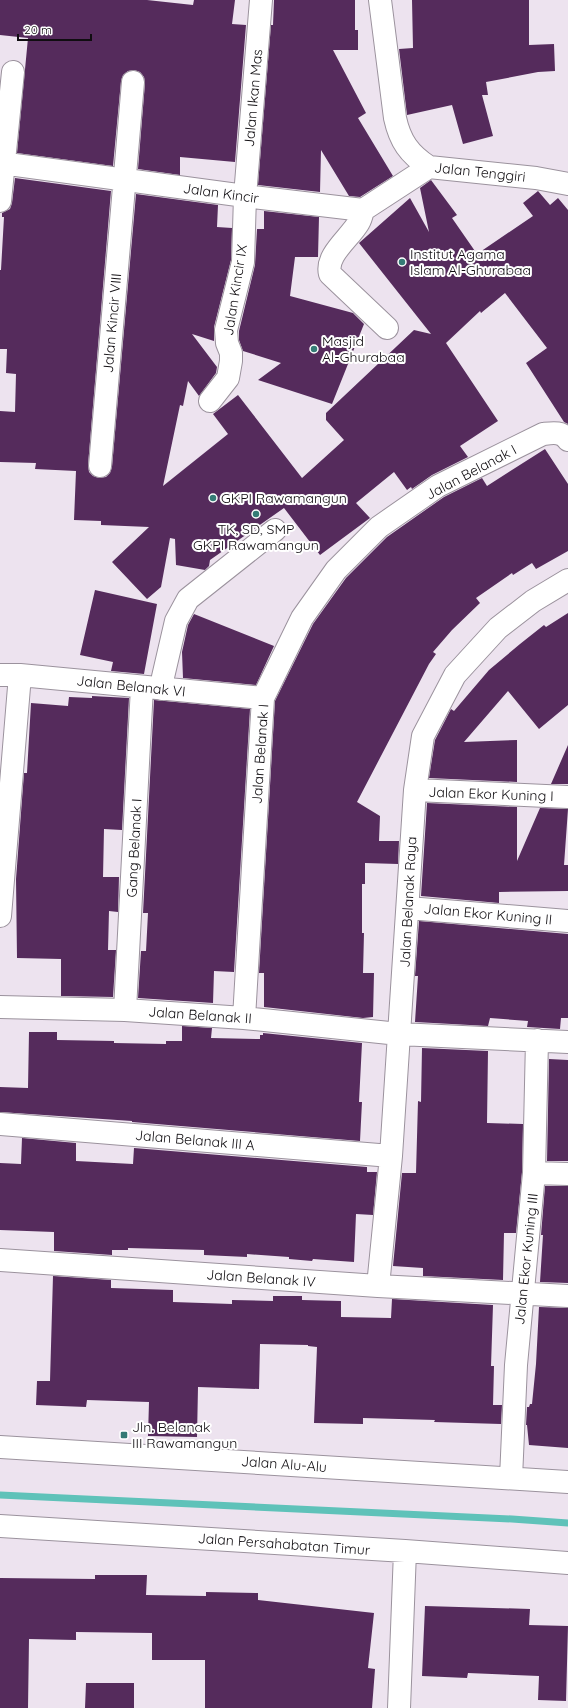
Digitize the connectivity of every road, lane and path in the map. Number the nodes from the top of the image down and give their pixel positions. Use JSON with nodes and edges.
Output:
{"nodes":[{"id":1,"x":261,"y":0,"type":"edge"},
{"id":2,"x":380,"y":0,"type":"edge"},
{"id":3,"x":13,"y":72,"type":"dead end"},
{"id":4,"x":133,"y":82,"type":"dead end"},
{"id":5,"x":2,"y":164,"type":"edge"},
{"id":6,"x":429,"y":167,"type":"junction"},
{"id":7,"x":124,"y":180,"type":"junction"},
{"id":8,"x":568,"y":184,"type":"edge"},
{"id":9,"x":245,"y":196,"type":"junction"},
{"id":10,"x":0,"y":201,"type":"edge"},
{"id":11,"x":363,"y":210,"type":"junction"},
{"id":12,"x":387,"y":328,"type":"dead end"},
{"id":13,"x":210,"y":401,"type":"dead end"},
{"id":14,"x":568,"y":440,"type":"edge"},
{"id":15,"x":100,"y":466,"type":"dead end"},
{"id":16,"x":276,"y":530,"type":"dead end"},
{"id":17,"x":568,"y":580,"type":"edge"},
{"id":18,"x":10,"y":675,"type":"edge"},
{"id":19,"x":152,"y":688,"type":"junction"},
{"id":20,"x":263,"y":698,"type":"junction"},
{"id":21,"x":414,"y":790,"type":"junction"},
{"id":22,"x":568,"y":797,"type":"edge"},
{"id":23,"x":408,"y":908,"type":"junction"},
{"id":24,"x":0,"y":916,"type":"edge"},
{"id":25,"x":568,"y":921,"type":"edge"},
{"id":26,"x":0,"y":1006,"type":"edge"},
{"id":27,"x":126,"y":1010,"type":"junction"},
{"id":28,"x":244,"y":1018,"type":"junction"},
{"id":29,"x":400,"y":1034,"type":"junction"},
{"id":30,"x":537,"y":1040,"type":"junction"},
{"id":31,"x":568,"y":1042,"type":"edge"},
{"id":32,"x":0,"y":1124,"type":"edge"},
{"id":33,"x":390,"y":1156,"type":"junction"},
{"id":34,"x":534,"y":1172,"type":"junction"},
{"id":35,"x":568,"y":1174,"type":"edge"},
{"id":36,"x":0,"y":1260,"type":"edge"},
{"id":37,"x":378,"y":1286,"type":"junction"},
{"id":38,"x":522,"y":1294,"type":"junction"},
{"id":39,"x":568,"y":1296,"type":"edge"},
{"id":40,"x":0,"y":1447,"type":"edge"},
{"id":41,"x":511,"y":1478,"type":"junction"},
{"id":42,"x":568,"y":1482,"type":"edge"},
{"id":43,"x":0,"y":1526,"type":"edge"},
{"id":44,"x":405,"y":1551,"type":"junction"},
{"id":45,"x":568,"y":1563,"type":"edge"},
{"id":46,"x":399,"y":1708,"type":"edge"}],
"edges":[{"from":1,"to":9,"type":"street","name":"Jalan Ikan Mas"},
{"from":2,"to":6,"type":"street","name":"Jalan Tenggiri"},
{"from":3,"to":5,"type":"street"},
{"from":4,"to":7,"type":"street","name":"Jalan Kincir VIII"},
{"from":5,"to":7,"type":"street","name":"Jalan Kincir"},
{"from":5,"to":10,"type":"street"},
{"from":6,"to":8,"type":"street","name":"Jalan Tenggiri"},
{"from":6,"to":11,"type":"street"},
{"from":7,"to":9,"type":"street","name":"Jalan Kincir"},
{"from":7,"to":15,"type":"street","name":"Jalan Kincir VIII"},
{"from":9,"to":11,"type":"street","name":"Jalan Kincir"},
{"from":9,"to":13,"type":"street","name":"Jalan Kincir IX"},
{"from":11,"to":12,"type":"street"},
{"from":14,"to":20,"type":"street","name":"Jalan Belanak I"},
{"from":16,"to":19,"type":"street","name":"Gang Belanak I"},
{"from":17,"to":21,"type":"street","name":"Jalan Belanak Raya"},
{"from":18,"to":19,"type":"street","name":"Jalan Belanak VI"},
{"from":18,"to":24,"type":"street"},
{"from":19,"to":20,"type":"street","name":"Jalan Belanak VI"},
{"from":19,"to":27,"type":"street","name":"Gang Belanak I"},
{"from":20,"to":28,"type":"street","name":"Jalan Belanak I"},
{"from":21,"to":22,"type":"street","name":"Jalan Ekor Kuning I"},
{"from":21,"to":23,"type":"street","name":"Jalan Belanak Raya"},
{"from":23,"to":25,"type":"street","name":"Jalan Ekor Kuning II"},
{"from":23,"to":29,"type":"street","name":"Jalan Belanak Raya"},
{"from":26,"to":27,"type":"street","name":"Jalan Belanak II"},
{"from":27,"to":28,"type":"street","name":"Jalan Belanak II"},
{"from":28,"to":29,"type":"street","name":"Jalan Belanak II"},
{"from":29,"to":30,"type":"street"},
{"from":29,"to":33,"type":"street","name":"Jalan Belanak Raya"},
{"from":30,"to":31,"type":"street"},
{"from":30,"to":34,"type":"street","name":"Jalan Ekor Kuning III"},
{"from":32,"to":33,"type":"street","name":"Jalan Belanak III A"},
{"from":33,"to":37,"type":"street","name":"Jalan Belanak Raya"},
{"from":34,"to":35,"type":"street"},
{"from":34,"to":38,"type":"street","name":"Jalan Ekor Kuning III"},
{"from":36,"to":37,"type":"street","name":"Jalan Belanak IV"},
{"from":37,"to":38,"type":"street","name":"Jalan Belanak IV"},
{"from":38,"to":39,"type":"street","name":"Jalan Belanak IV"},
{"from":38,"to":41,"type":"street","name":"Jalan Ekor Kuning III"},
{"from":40,"to":41,"type":"street","name":"Jalan Alu-Alu"},
{"from":41,"to":42,"type":"street","name":"Jalan Alu-Alu"},
{"from":43,"to":44,"type":"street","name":"Jalan Persahabatan Timur"},
{"from":44,"to":45,"type":"street","name":"Jalan Persahabatan Timur"},
{"from":44,"to":46,"type":"street"}]}
